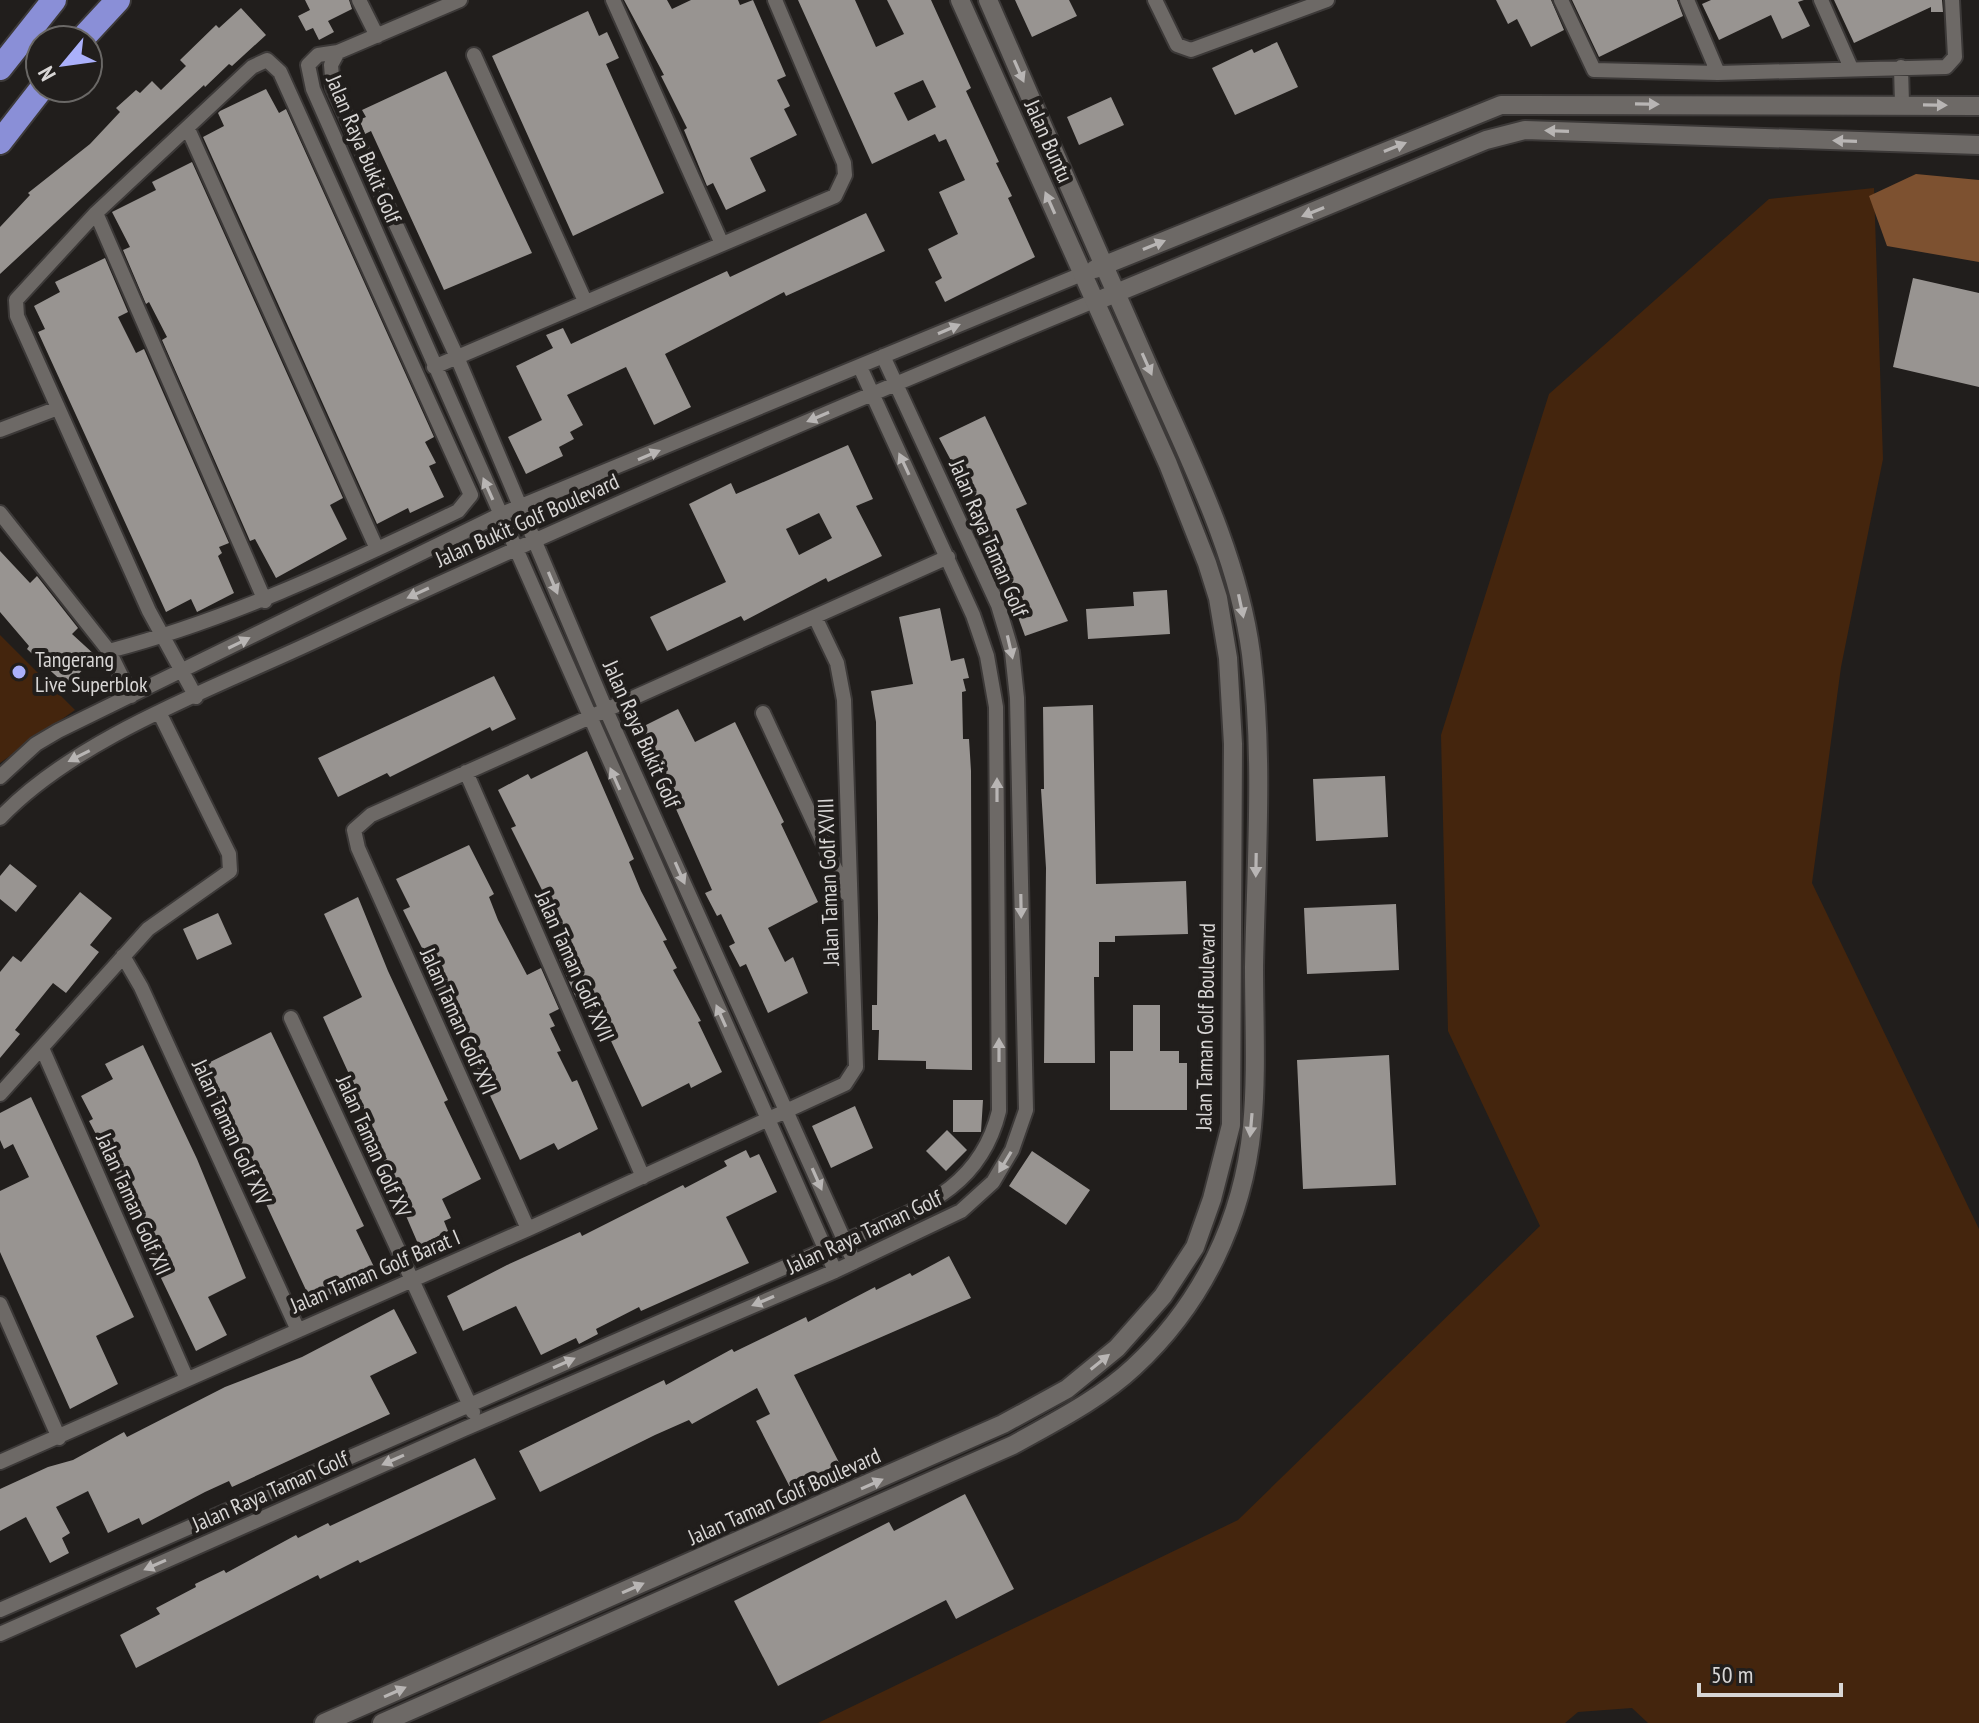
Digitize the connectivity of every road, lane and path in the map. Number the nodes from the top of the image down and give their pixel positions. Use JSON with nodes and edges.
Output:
{"nodes":[{"id":1,"x":54,"y":0,"type":"edge"},
{"id":2,"x":118,"y":0,"type":"edge"},
{"id":3,"x":359,"y":0,"type":"edge"},
{"id":4,"x":460,"y":0,"type":"edge"},
{"id":5,"x":613,"y":0,"type":"edge"},
{"id":6,"x":775,"y":0,"type":"edge"},
{"id":7,"x":960,"y":0,"type":"edge"},
{"id":8,"x":988,"y":0,"type":"edge"},
{"id":9,"x":1155,"y":0,"type":"edge"},
{"id":10,"x":1327,"y":0,"type":"edge"},
{"id":11,"x":1561,"y":0,"type":"edge"},
{"id":12,"x":1687,"y":0,"type":"edge"},
{"id":13,"x":1821,"y":0,"type":"edge"},
{"id":14,"x":1952,"y":0,"type":"edge"},
{"id":15,"x":1293,"y":6,"type":"edge"},
{"id":16,"x":96,"y":24,"type":"edge"},
{"id":17,"x":377,"y":36,"type":"junction"},
{"id":18,"x":338,"y":52,"type":"junction"},
{"id":19,"x":474,"y":55,"type":"dead end"},
{"id":20,"x":1901,"y":67,"type":"junction"},
{"id":21,"x":0,"y":68,"type":"edge"},
{"id":22,"x":1851,"y":68,"type":"junction"},
{"id":23,"x":1718,"y":73,"type":"junction"},
{"id":24,"x":30,"y":104,"type":"edge"},
{"id":25,"x":1902,"y":104,"type":"junction"},
{"id":26,"x":1735,"y":105,"type":"junction"},
{"id":27,"x":1979,"y":106,"type":"edge"},
{"id":28,"x":188,"y":129,"type":"junction"},
{"id":29,"x":1733,"y":137,"type":"junction"},
{"id":30,"x":0,"y":142,"type":"edge"},
{"id":31,"x":1979,"y":145,"type":"edge"},
{"id":32,"x":96,"y":213,"type":"junction"},
{"id":33,"x":722,"y":244,"type":"junction"},
{"id":34,"x":1104,"y":266,"type":"junction"},
{"id":35,"x":1082,"y":274,"type":"junction"},
{"id":36,"x":1116,"y":293,"type":"junction"},
{"id":37,"x":585,"y":301,"type":"junction"},
{"id":38,"x":1094,"y":301,"type":"junction"},
{"id":39,"x":883,"y":356,"type":"junction"},
{"id":40,"x":457,"y":357,"type":"junction"},
{"id":41,"x":434,"y":367,"type":"junction"},
{"id":42,"x":860,"y":367,"type":"junction"},
{"id":43,"x":899,"y":389,"type":"junction"},
{"id":44,"x":872,"y":394,"type":"junction"},
{"id":45,"x":58,"y":408,"type":"junction"},
{"id":46,"x":0,"y":430,"type":"edge"},
{"id":47,"x":946,"y":492,"type":"junction"},
{"id":48,"x":922,"y":502,"type":"junction"},
{"id":49,"x":521,"y":508,"type":"junction"},
{"id":50,"x":0,"y":513,"type":"edge"},
{"id":51,"x":499,"y":515,"type":"junction"},
{"id":52,"x":967,"y":536,"type":"junction"},
{"id":53,"x":534,"y":540,"type":"junction"},
{"id":54,"x":514,"y":548,"type":"junction"},
{"id":55,"x":377,"y":549,"type":"junction"},
{"id":56,"x":946,"y":552,"type":"junction"},
{"id":57,"x":265,"y":601,"type":"junction"},
{"id":58,"x":815,"y":617,"type":"junction"},
{"id":59,"x":163,"y":637,"type":"junction"},
{"id":60,"x":109,"y":651,"type":"junction"},
{"id":61,"x":182,"y":671,"type":"junction"},
{"id":62,"x":131,"y":696,"type":"junction"},
{"id":63,"x":196,"y":697,"type":"junction"},
{"id":64,"x":606,"y":710,"type":"junction"},
{"id":65,"x":763,"y":713,"type":"dead end"},
{"id":66,"x":160,"y":714,"type":"junction"},
{"id":67,"x":588,"y":718,"type":"junction"},
{"id":68,"x":466,"y":772,"type":"junction"},
{"id":69,"x":0,"y":777,"type":"edge"},
{"id":70,"x":0,"y":818,"type":"edge"},
{"id":71,"x":851,"y":901,"type":"junction"},
{"id":72,"x":123,"y":956,"type":"junction"},
{"id":73,"x":291,"y":1018,"type":"dead end"},
{"id":74,"x":42,"y":1048,"type":"junction"},
{"id":75,"x":0,"y":1094,"type":"edge"},
{"id":76,"x":786,"y":1111,"type":"junction"},
{"id":77,"x":768,"y":1120,"type":"junction"},
{"id":78,"x":643,"y":1177,"type":"junction"},
{"id":79,"x":528,"y":1229,"type":"junction"},
{"id":80,"x":845,"y":1241,"type":"junction"},
{"id":81,"x":825,"y":1249,"type":"junction"},
{"id":82,"x":854,"y":1262,"type":"junction"},
{"id":83,"x":835,"y":1271,"type":"junction"},
{"id":84,"x":410,"y":1280,"type":"junction"},
{"id":85,"x":0,"y":1304,"type":"edge"},
{"id":86,"x":297,"y":1328,"type":"junction"},
{"id":87,"x":186,"y":1377,"type":"junction"},
{"id":88,"x":470,"y":1404,"type":"junction"},
{"id":89,"x":478,"y":1423,"type":"junction"},
{"id":90,"x":59,"y":1438,"type":"junction"},
{"id":91,"x":955,"y":1447,"type":"junction"},
{"id":92,"x":0,"y":1462,"type":"edge"},
{"id":93,"x":963,"y":1467,"type":"junction"},
{"id":94,"x":0,"y":1610,"type":"edge"},
{"id":95,"x":0,"y":1634,"type":"edge"},
{"id":96,"x":324,"y":1723,"type":"edge"},
{"id":97,"x":382,"y":1723,"type":"edge"}],
"edges":[{"from":1,"to":21,"type":"highway"},
{"from":2,"to":16,"type":"highway"},
{"from":3,"to":17,"type":"street"},
{"from":4,"to":17,"type":"street"},
{"from":5,"to":33,"type":"street"},
{"from":6,"to":33,"type":"street"},
{"from":35,"to":7,"type":"street","name":"Jalan Buntu","one_way":true},
{"from":8,"to":34,"type":"street","name":"Jalan Buntu","one_way":true},
{"from":9,"to":15,"type":"street"},
{"from":10,"to":15,"type":"street"},
{"from":11,"to":23,"type":"street"},
{"from":12,"to":23,"type":"street"},
{"from":13,"to":22,"type":"street"},
{"from":14,"to":20,"type":"street"},
{"from":17,"to":18,"type":"street"},
{"from":18,"to":40,"type":"street","name":"Jalan Raya Bukit Golf"},
{"from":18,"to":41,"type":"street","name":"Jalan Raya Bukit Golf"},
{"from":19,"to":37,"type":"street"},
{"from":20,"to":22,"type":"street"},
{"from":20,"to":25,"type":"street"},
{"from":22,"to":23,"type":"street"},
{"from":24,"to":30,"type":"highway"},
{"from":25,"to":26,"type":"street"},
{"from":25,"to":27,"type":"street","one_way":true},
{"from":26,"to":29,"type":"street"},
{"from":34,"to":26,"type":"street","one_way":true},
{"from":28,"to":32,"type":"street"},
{"from":28,"to":55,"type":"street"},
{"from":28,"to":55,"type":"street"},
{"from":31,"to":29,"type":"street","one_way":true},
{"from":29,"to":36,"type":"street","one_way":true},
{"from":32,"to":45,"type":"street"},
{"from":32,"to":57,"type":"street"},
{"from":33,"to":37,"type":"street"},
{"from":34,"to":35,"type":"street"},
{"from":34,"to":36,"type":"street","name":"Jalan Buntu"},
{"from":35,"to":38,"type":"street","name":"Jalan Buntu"},
{"from":39,"to":35,"type":"street","name":"Jalan Bukit Golf Boulevard","one_way":true},
{"from":36,"to":38,"type":"street"},
{"from":36,"to":93,"type":"street","name":"Jalan Taman Golf Boulevard","one_way":true},
{"from":37,"to":40,"type":"street"},
{"from":38,"to":43,"type":"street","name":"Jalan Bukit Golf Boulevard"},
{"from":91,"to":38,"type":"street","name":"Jalan Taman Golf Boulevard","one_way":true},
{"from":39,"to":42,"type":"street","name":"Jalan Bukit Golf Boulevard"},
{"from":39,"to":43,"type":"street","name":"Jalan Raya Taman Golf"},
{"from":40,"to":41,"type":"street"},
{"from":40,"to":49,"type":"street","name":"Jalan Raya Bukit Golf"},
{"from":51,"to":41,"type":"street","name":"Jalan Raya Bukit Golf","one_way":true},
{"from":42,"to":44,"type":"street","name":"Jalan Raya Taman Golf"},
{"from":49,"to":42,"type":"street","name":"Jalan Bukit Golf Boulevard","one_way":true},
{"from":43,"to":44,"type":"street","name":"Jalan Bukit Golf Boulevard"},
{"from":43,"to":47,"type":"street","name":"Jalan Raya Taman Golf"},
{"from":48,"to":44,"type":"street","name":"Jalan Raya Taman Golf","one_way":true},
{"from":44,"to":53,"type":"street","name":"Jalan Bukit Golf Boulevard","one_way":true},
{"from":45,"to":46,"type":"street"},
{"from":45,"to":59,"type":"street"},
{"from":47,"to":48,"type":"street"},
{"from":47,"to":52,"type":"street","name":"Jalan Raya Taman Golf"},
{"from":48,"to":56,"type":"street","name":"Jalan Raya Taman Golf"},
{"from":49,"to":51,"type":"street","name":"Jalan Bukit Golf Boulevard"},
{"from":49,"to":53,"type":"street","name":"Jalan Raya Bukit Golf"},
{"from":50,"to":60,"type":"street"},
{"from":51,"to":54,"type":"street","name":"Jalan Raya Bukit Golf"},
{"from":61,"to":51,"type":"street","name":"Jalan Bukit Golf Boulevard","one_way":true},
{"from":52,"to":56,"type":"street"},
{"from":52,"to":82,"type":"street","name":"Jalan Raya Taman Golf","one_way":true},
{"from":53,"to":54,"type":"street","name":"Jalan Bukit Golf Boulevard"},
{"from":53,"to":64,"type":"street","name":"Jalan Raya Bukit Golf","one_way":true},
{"from":54,"to":63,"type":"street","name":"Jalan Bukit Golf Boulevard","one_way":true},
{"from":54,"to":67,"type":"street","name":"Jalan Raya Bukit Golf"},
{"from":55,"to":57,"type":"street"},
{"from":56,"to":58,"type":"street"},
{"from":80,"to":56,"type":"street","name":"Jalan Raya Taman Golf","one_way":true},
{"from":57,"to":59,"type":"street"},
{"from":58,"to":64,"type":"street"},
{"from":58,"to":71,"type":"street","name":"Jalan Taman Golf XVIII"},
{"from":59,"to":60,"type":"street"},
{"from":59,"to":61,"type":"street"},
{"from":60,"to":62,"type":"street"},
{"from":61,"to":62,"type":"street","name":"Jalan Bukit Golf Boulevard"},
{"from":61,"to":63,"type":"street"},
{"from":62,"to":69,"type":"street","name":"Jalan Bukit Golf Boulevard"},
{"from":63,"to":66,"type":"street","name":"Jalan Bukit Golf Boulevard"},
{"from":64,"to":67,"type":"street"},
{"from":64,"to":76,"type":"street","name":"Jalan Raya Bukit Golf","one_way":true},
{"from":65,"to":71,"type":"street"},
{"from":66,"to":70,"type":"street","name":"Jalan Bukit Golf Boulevard","one_way":true},
{"from":66,"to":72,"type":"street"},
{"from":67,"to":68,"type":"street"},
{"from":77,"to":67,"type":"street","name":"Jalan Raya Bukit Golf","one_way":true},
{"from":68,"to":78,"type":"street","name":"Jalan Taman Golf XVII"},
{"from":68,"to":79,"type":"street","name":"Jalan Taman Golf XVI"},
{"from":71,"to":76,"type":"street","name":"Jalan Taman Golf XVIII"},
{"from":72,"to":74,"type":"street"},
{"from":72,"to":86,"type":"street","name":"Jalan Taman Golf XIV"},
{"from":73,"to":84,"type":"street","name":"Jalan Taman Golf XV"},
{"from":74,"to":75,"type":"street"},
{"from":74,"to":87,"type":"street","name":"Jalan Taman Golf XII"},
{"from":76,"to":77,"type":"street","name":"Jalan Taman Golf XVIII"},
{"from":76,"to":80,"type":"street","name":"Jalan Raya Bukit Golf","one_way":true},
{"from":77,"to":78,"type":"street","name":"Jalan Taman Golf Barat I"},
{"from":77,"to":81,"type":"street","name":"Jalan Raya Bukit Golf"},
{"from":78,"to":79,"type":"street","name":"Jalan Taman Golf Barat I"},
{"from":79,"to":84,"type":"street","name":"Jalan Taman Golf Barat I"},
{"from":80,"to":81,"type":"street","name":"Jalan Raya Taman Golf"},
{"from":80,"to":82,"type":"street","name":"Jalan Raya Bukit Golf"},
{"from":81,"to":83,"type":"street","name":"Jalan Raya Bukit Golf"},
{"from":88,"to":81,"type":"street","name":"Jalan Raya Taman Golf","one_way":true},
{"from":82,"to":83,"type":"street","name":"Jalan Raya Taman Golf"},
{"from":83,"to":89,"type":"street","name":"Jalan Raya Taman Golf","one_way":true},
{"from":84,"to":86,"type":"street","name":"Jalan Taman Golf Barat I"},
{"from":84,"to":88,"type":"street","name":"Jalan Taman Golf XV"},
{"from":85,"to":90,"type":"street"},
{"from":86,"to":87,"type":"street","name":"Jalan Taman Golf Barat I"},
{"from":87,"to":90,"type":"street","name":"Jalan Taman Golf Barat I"},
{"from":88,"to":89,"type":"street","name":"Jalan Taman Golf XV"},
{"from":88,"to":94,"type":"street","name":"Jalan Raya Taman Golf"},
{"from":89,"to":95,"type":"street","name":"Jalan Raya Taman Golf","one_way":true},
{"from":90,"to":92,"type":"street","name":"Jalan Taman Golf Barat I"},
{"from":91,"to":93,"type":"street"},
{"from":96,"to":91,"type":"street","name":"Jalan Taman Golf Boulevard","one_way":true},
{"from":93,"to":97,"type":"street","name":"Jalan Taman Golf Boulevard"}]}
